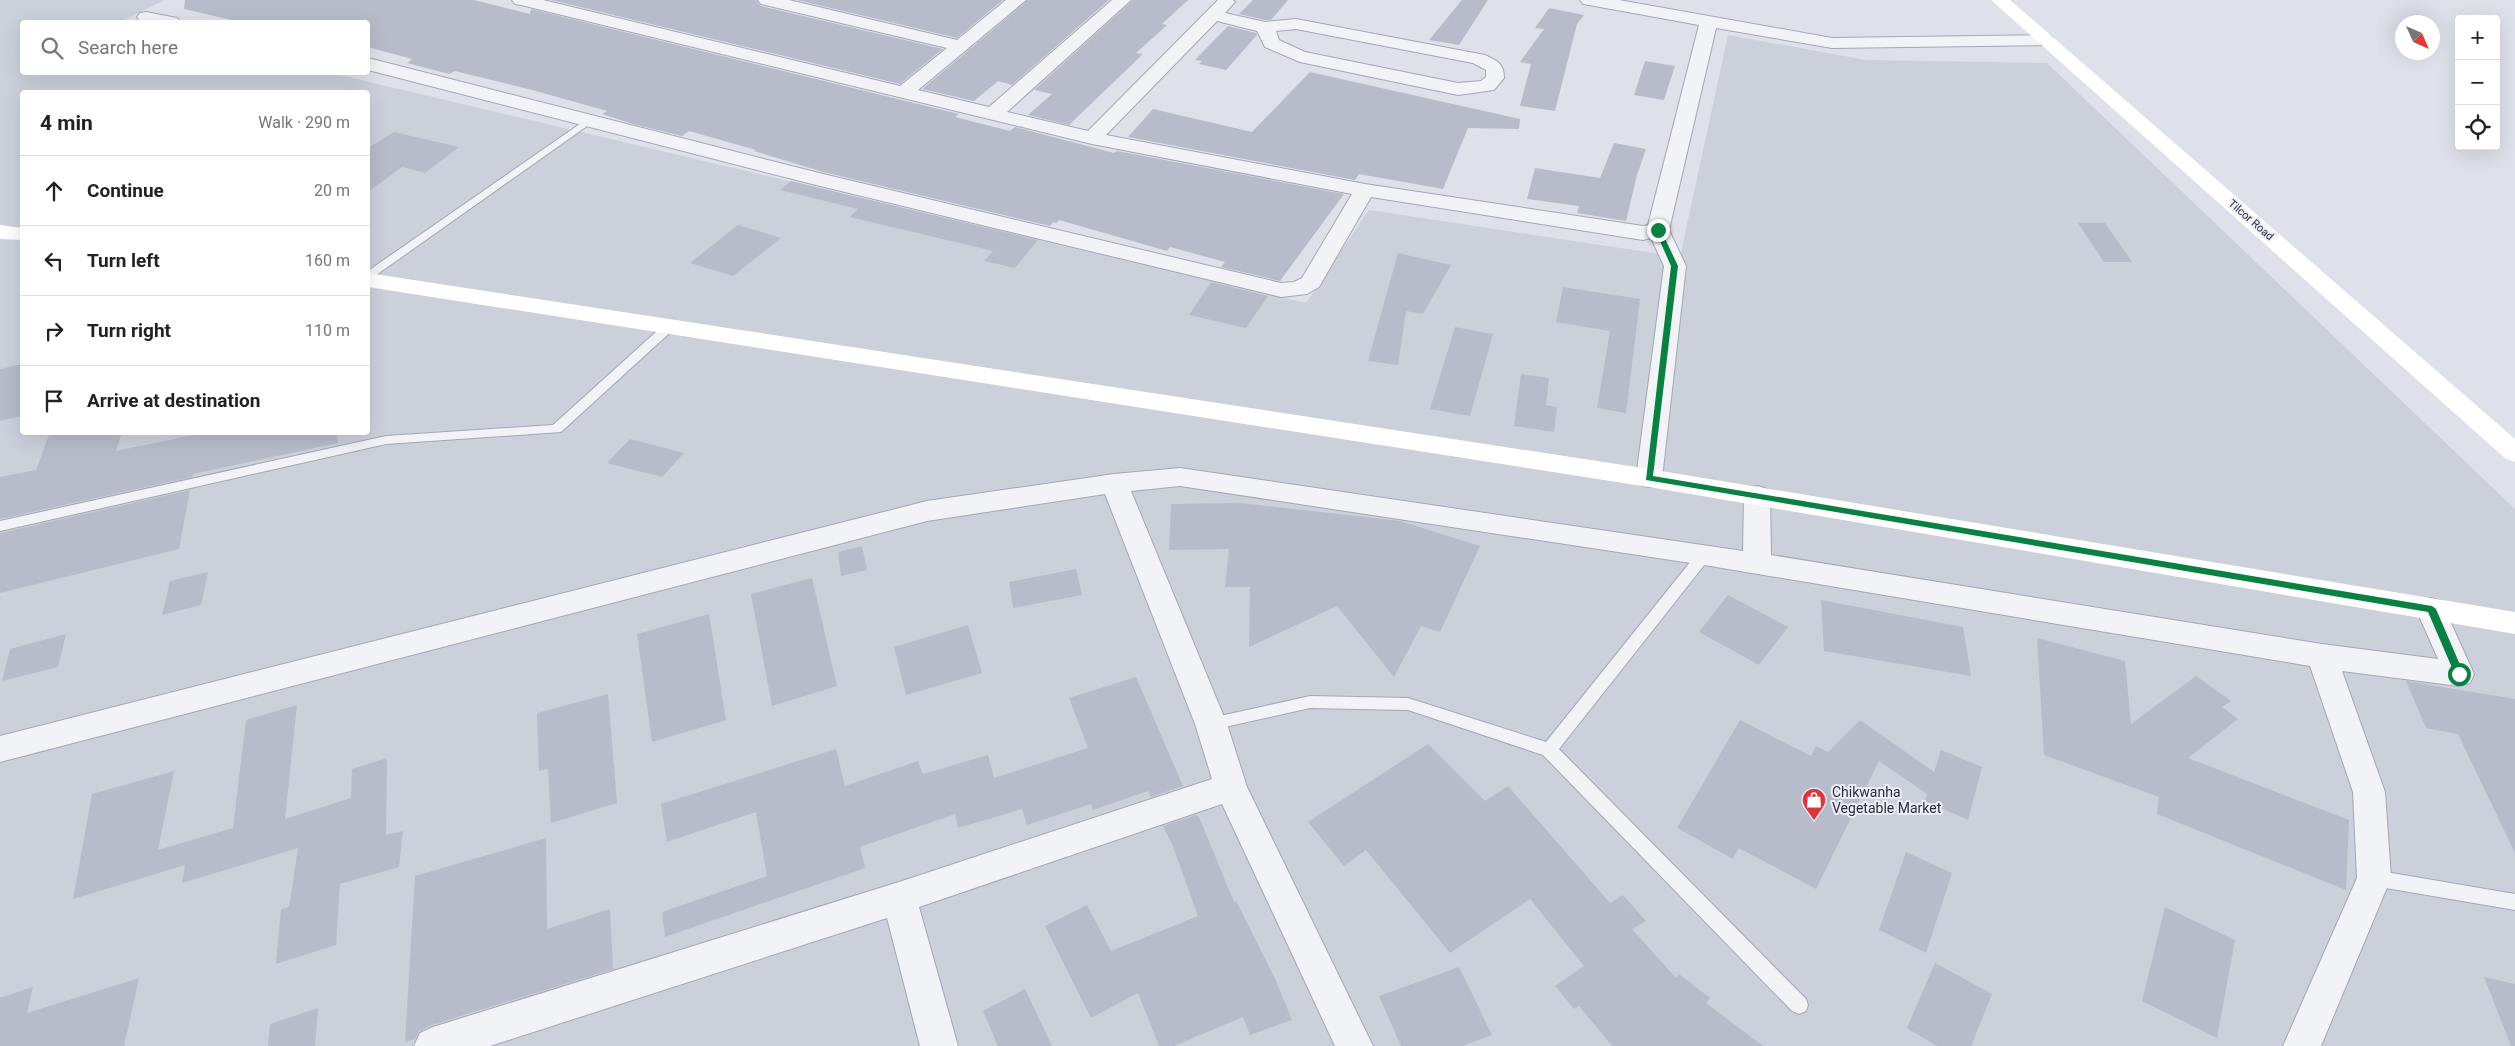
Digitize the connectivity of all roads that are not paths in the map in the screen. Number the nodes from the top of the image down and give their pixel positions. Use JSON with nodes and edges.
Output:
{"nodes":[{"id":1,"x":526,"y":0,"type":"edge"},
{"id":2,"x":767,"y":0,"type":"edge"},
{"id":3,"x":1018,"y":0,"type":"edge"},
{"id":4,"x":1122,"y":0,"type":"edge"},
{"id":5,"x":1228,"y":0,"type":"edge"},
{"id":6,"x":1589,"y":0,"type":"edge"},
{"id":7,"x":2000,"y":0,"type":"edge"},
{"id":8,"x":1212,"y":15,"type":"junction"},
{"id":9,"x":146,"y":17,"type":"dead end"},
{"id":10,"x":161,"y":20,"type":"edge"},
{"id":11,"x":1709,"y":20,"type":"junction"},
{"id":12,"x":1265,"y":27,"type":"junction"},
{"id":13,"x":2045,"y":40,"type":"junction"},
{"id":14,"x":961,"y":46,"type":"junction"},
{"id":15,"x":370,"y":65,"type":"edge"},
{"id":16,"x":904,"y":92,"type":"junction"},
{"id":17,"x":993,"y":114,"type":"junction"},
{"id":18,"x":586,"y":122,"type":"junction"},
{"id":19,"x":1092,"y":138,"type":"junction"},
{"id":20,"x":1365,"y":190,"type":"junction"},
{"id":21,"x":1658,"y":230,"type":"junction"},
{"id":22,"x":0,"y":232,"type":"edge"},
{"id":23,"x":20,"y":234,"type":"edge"},
{"id":24,"x":370,"y":275,"type":"edge"},
{"id":25,"x":370,"y":280,"type":"edge"},
{"id":26,"x":671,"y":326,"type":"junction"},
{"id":27,"x":2511,"y":447,"type":"edge"},
{"id":28,"x":1649,"y":478,"type":"junction"},
{"id":29,"x":1114,"y":484,"type":"junction"},
{"id":30,"x":1757,"y":496,"type":"junction"},
{"id":31,"x":0,"y":526,"type":"edge"},
{"id":32,"x":1704,"y":555,"type":"junction"},
{"id":33,"x":1757,"y":564,"type":"junction"},
{"id":34,"x":2432,"y":609,"type":"junction"},
{"id":35,"x":2515,"y":623,"type":"edge"},
{"id":36,"x":2322,"y":656,"type":"junction"},
{"id":37,"x":1211,"y":724,"type":"junction"},
{"id":38,"x":0,"y":749,"type":"edge"},
{"id":39,"x":1549,"y":750,"type":"junction"},
{"id":40,"x":1231,"y":787,"type":"junction"},
{"id":41,"x":2374,"y":878,"type":"junction"},
{"id":42,"x":899,"y":898,"type":"junction"},
{"id":43,"x":2515,"y":902,"type":"edge"},
{"id":44,"x":1799,"y":1005,"type":"dead end"},
{"id":45,"x":489,"y":1037,"type":"edge"},
{"id":46,"x":433,"y":1046,"type":"edge"},
{"id":47,"x":939,"y":1046,"type":"edge"},
{"id":48,"x":1354,"y":1046,"type":"edge"},
{"id":49,"x":2302,"y":1046,"type":"edge"}],
"edges":[{"from":1,"to":16,"type":"street"},
{"from":2,"to":14,"type":"street"},
{"from":3,"to":14,"type":"street"},
{"from":4,"to":17,"type":"street"},
{"from":5,"to":8,"type":"street"},
{"from":6,"to":11,"type":"street"},
{"from":7,"to":13,"type":"street","name":"Tilcor Road"},
{"from":8,"to":12,"type":"street"},
{"from":8,"to":19,"type":"street"},
{"from":9,"to":10,"type":"street"},
{"from":11,"to":13,"type":"street"},
{"from":11,"to":21,"type":"street"},
{"from":12,"to":12,"type":"street"},
{"from":13,"to":27,"type":"street","name":"Tilcor Road"},
{"from":14,"to":16,"type":"street"},
{"from":15,"to":18,"type":"street"},
{"from":16,"to":17,"type":"street"},
{"from":17,"to":19,"type":"street"},
{"from":18,"to":20,"type":"street"},
{"from":18,"to":24,"type":"lane"},
{"from":19,"to":20,"type":"street"},
{"from":20,"to":21,"type":"street"},
{"from":21,"to":28,"type":"street"},
{"from":22,"to":23,"type":"street"},
{"from":25,"to":26,"type":"street"},
{"from":26,"to":28,"type":"street"},
{"from":26,"to":31,"type":"lane"},
{"from":28,"to":30,"type":"street"},
{"from":29,"to":32,"type":"street"},
{"from":29,"to":37,"type":"street"},
{"from":29,"to":38,"type":"street"},
{"from":30,"to":33,"type":"street"},
{"from":30,"to":34,"type":"street"},
{"from":32,"to":33,"type":"street"},
{"from":32,"to":39,"type":"lane"},
{"from":33,"to":36,"type":"street"},
{"from":34,"to":35,"type":"street"},
{"from":34,"to":36,"type":"street"},
{"from":36,"to":41,"type":"street"},
{"from":37,"to":39,"type":"lane"},
{"from":37,"to":40,"type":"street"},
{"from":39,"to":44,"type":"lane"},
{"from":40,"to":42,"type":"street"},
{"from":40,"to":48,"type":"street"},
{"from":41,"to":43,"type":"lane"},
{"from":41,"to":49,"type":"street"},
{"from":42,"to":45,"type":"street"},
{"from":42,"to":47,"type":"street"},
{"from":45,"to":46,"type":"street"}]}
